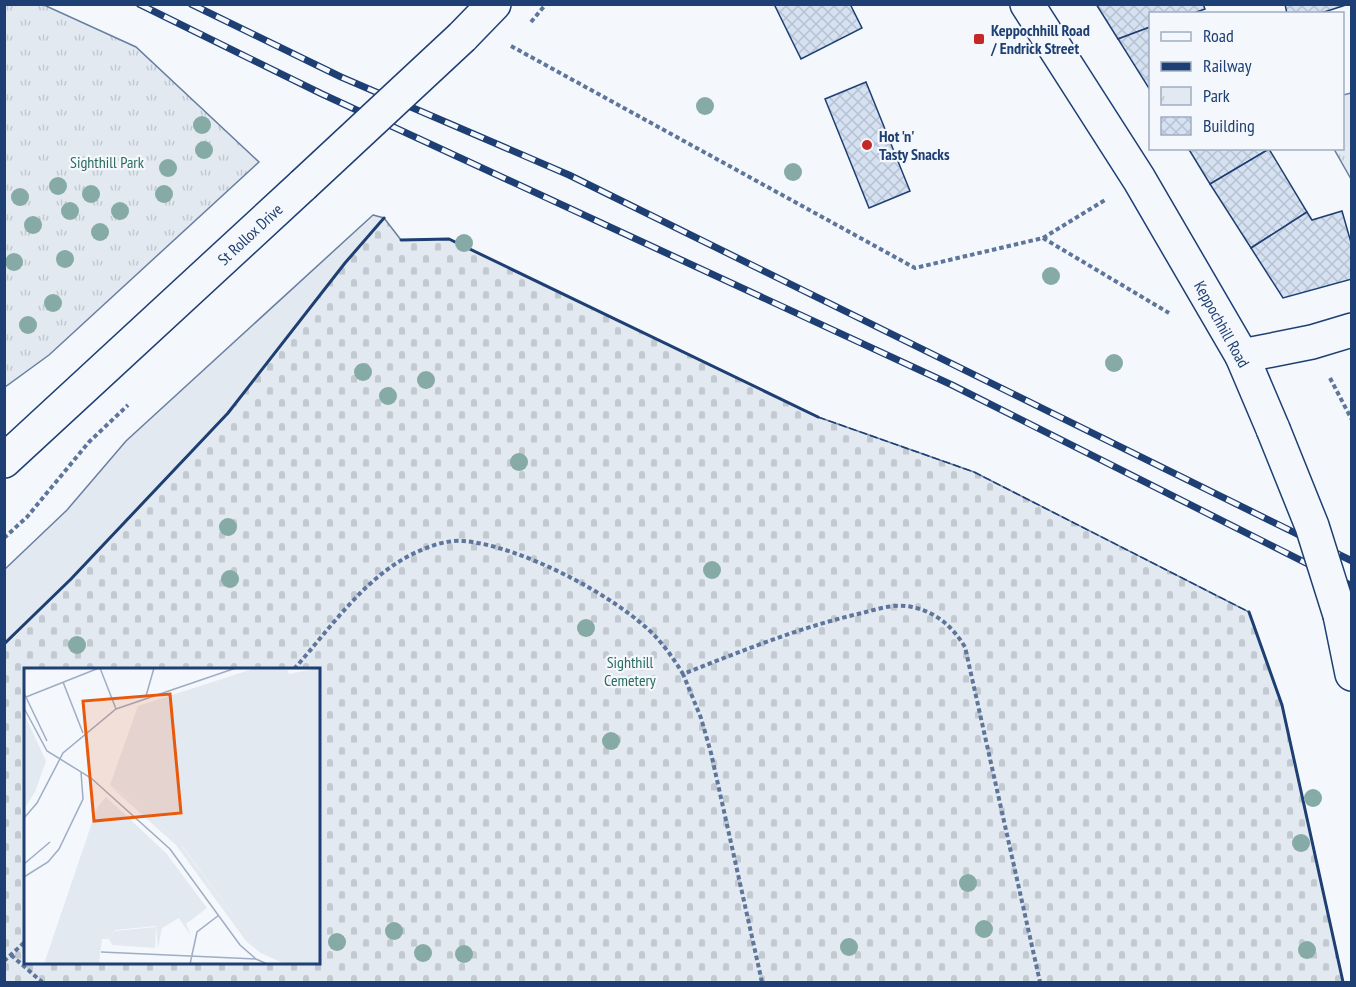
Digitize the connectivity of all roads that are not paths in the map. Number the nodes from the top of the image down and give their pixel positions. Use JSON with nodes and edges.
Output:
{"nodes":[{"id":1,"x":494,"y":4,"type":"edge"},
{"id":2,"x":1027,"y":4,"type":"edge"},
{"id":3,"x":1352,"y":330,"type":"edge"},
{"id":4,"x":1242,"y":356,"type":"junction"},
{"id":5,"x":4,"y":461,"type":"edge"},
{"id":6,"x":1352,"y":674,"type":"edge"}],
"edges":[{"from":1,"to":5,"type":"street","name":"St Rollox Drive","bridge":true},
{"from":2,"to":4,"type":"street","name":"Keppochhill Road"},
{"from":3,"to":4,"type":"street"},
{"from":4,"to":6,"type":"street","name":"Keppochhill Road","bridge":true}]}
